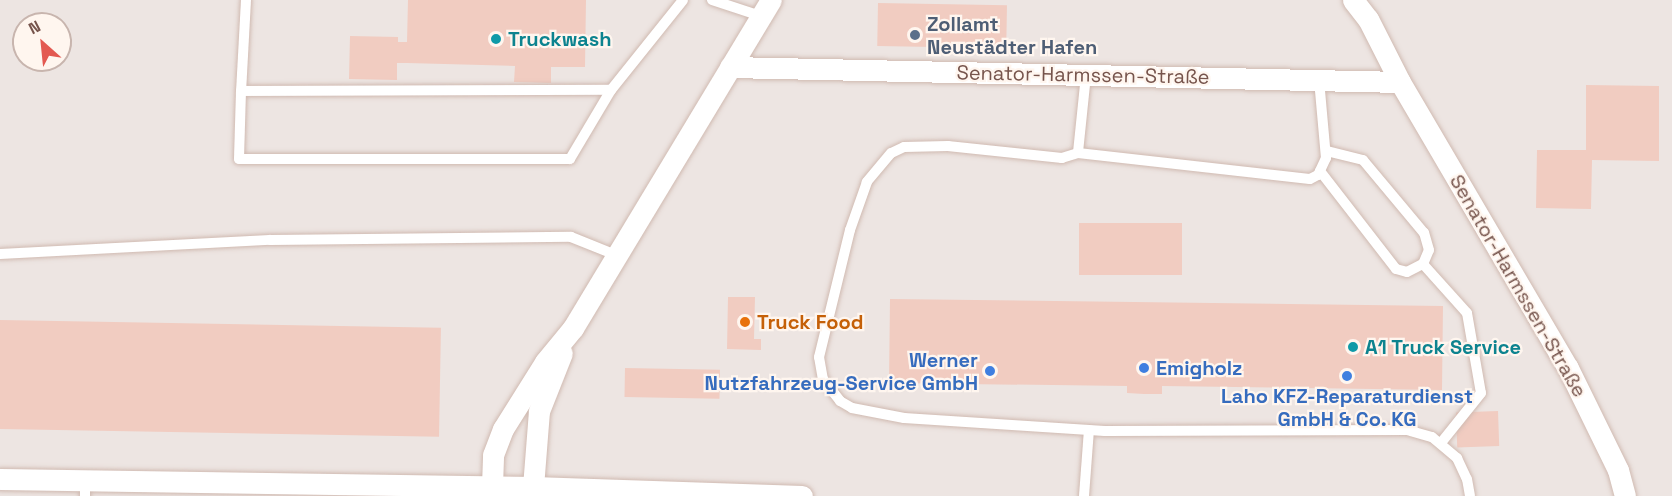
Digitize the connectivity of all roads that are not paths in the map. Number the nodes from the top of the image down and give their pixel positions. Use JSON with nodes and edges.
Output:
{"nodes":[{"id":1,"x":246,"y":0,"type":"edge"},
{"id":2,"x":683,"y":0,"type":"edge"},
{"id":3,"x":712,"y":0,"type":"edge"},
{"id":4,"x":1353,"y":0,"type":"edge"},
{"id":5,"x":766,"y":8,"type":"edge"},
{"id":6,"x":730,"y":67,"type":"junction"},
{"id":7,"x":1086,"y":75,"type":"junction"},
{"id":8,"x":1320,"y":80,"type":"junction"},
{"id":9,"x":1400,"y":82,"type":"junction"},
{"id":10,"x":611,"y":90,"type":"junction"},
{"id":11,"x":241,"y":91,"type":"junction"},
{"id":12,"x":1326,"y":151,"type":"junction"},
{"id":13,"x":1078,"y":153,"type":"junction"},
{"id":14,"x":1320,"y":171,"type":"junction"},
{"id":15,"x":0,"y":254,"type":"edge"},
{"id":16,"x":616,"y":255,"type":"junction"},
{"id":17,"x":1423,"y":264,"type":"junction"},
{"id":18,"x":573,"y":328,"type":"junction"},
{"id":19,"x":1089,"y":430,"type":"junction"},
{"id":20,"x":1441,"y":443,"type":"junction"},
{"id":21,"x":0,"y":479,"type":"edge"},
{"id":22,"x":492,"y":486,"type":"junction"},
{"id":23,"x":533,"y":487,"type":"junction"},
{"id":24,"x":85,"y":488,"type":"edge"},
{"id":25,"x":802,"y":496,"type":"edge"},
{"id":26,"x":1084,"y":496,"type":"edge"},
{"id":27,"x":1470,"y":496,"type":"edge"},
{"id":28,"x":1625,"y":496,"type":"edge"}],
"edges":[{"from":1,"to":11,"type":"lane"},
{"from":2,"to":10,"type":"lane"},
{"from":3,"to":5,"type":"lane"},
{"from":4,"to":9,"type":"street","name":"Senator-Harmssen-Straße"},
{"from":5,"to":6,"type":"street"},
{"from":6,"to":7,"type":"street","name":"Senator-Harmssen-Straße"},
{"from":6,"to":16,"type":"street"},
{"from":7,"to":8,"type":"street","name":"Senator-Harmssen-Straße"},
{"from":7,"to":13,"type":"lane"},
{"from":8,"to":9,"type":"street","name":"Senator-Harmssen-Straße"},
{"from":8,"to":12,"type":"lane"},
{"from":9,"to":28,"type":"street","name":"Senator-Harmssen-Straße"},
{"from":10,"to":11,"type":"lane"},
{"from":10,"to":11,"type":"lane"},
{"from":12,"to":14,"type":"lane"},
{"from":12,"to":17,"type":"lane"},
{"from":13,"to":14,"type":"lane"},
{"from":13,"to":19,"type":"lane"},
{"from":14,"to":17,"type":"lane"},
{"from":15,"to":16,"type":"lane"},
{"from":16,"to":18,"type":"street"},
{"from":17,"to":20,"type":"lane"},
{"from":18,"to":22,"type":"street"},
{"from":18,"to":23,"type":"street"},
{"from":19,"to":20,"type":"lane"},
{"from":19,"to":26,"type":"lane"},
{"from":20,"to":27,"type":"lane"},
{"from":21,"to":24,"type":"street"},
{"from":22,"to":23,"type":"street"},
{"from":22,"to":24,"type":"street"},
{"from":23,"to":25,"type":"street"}]}
